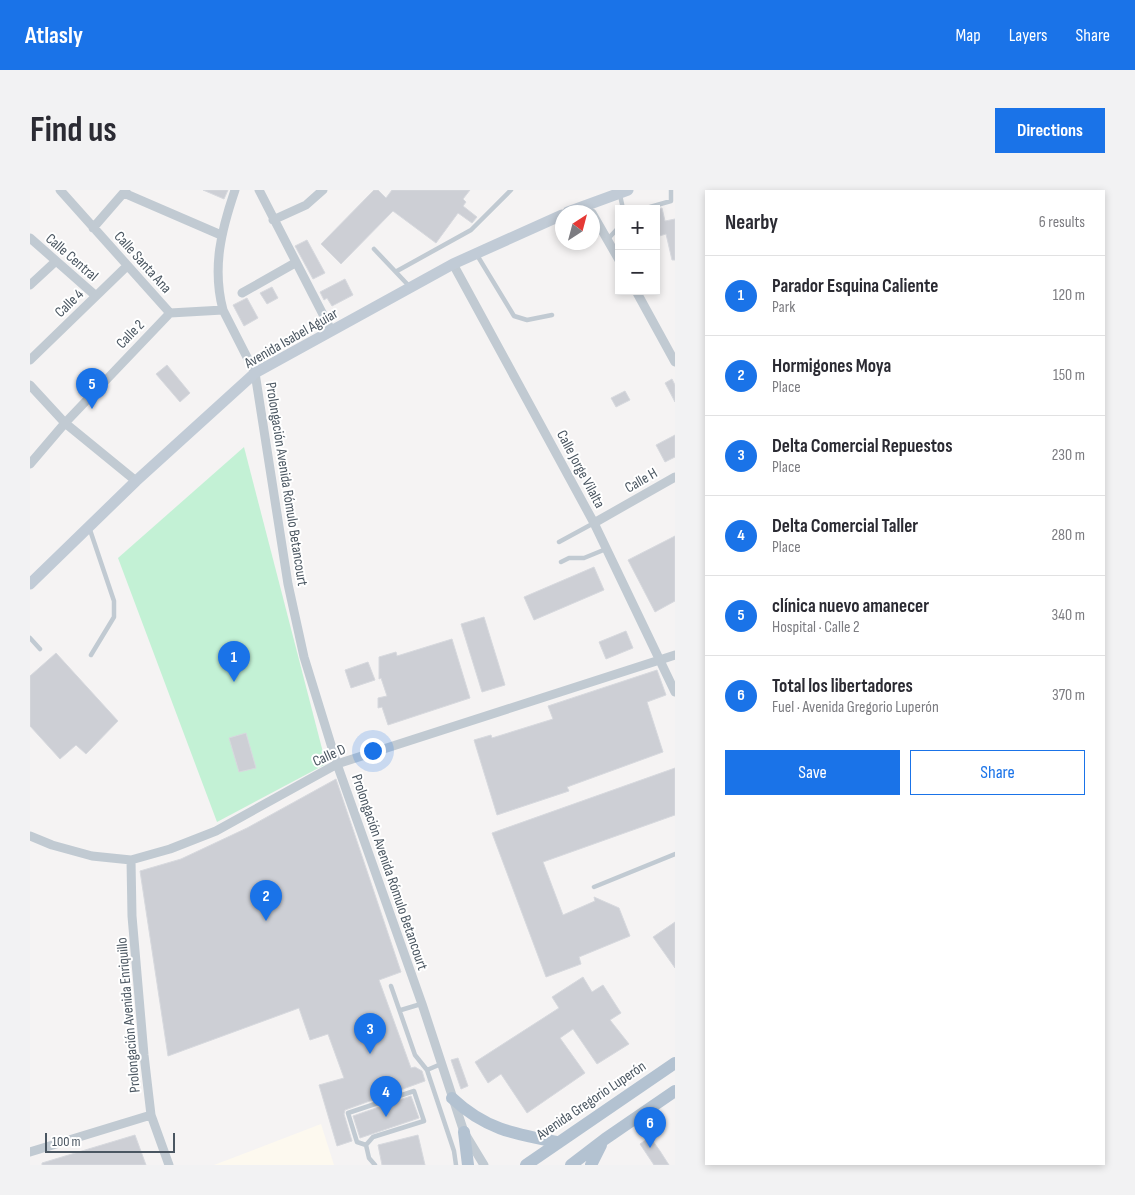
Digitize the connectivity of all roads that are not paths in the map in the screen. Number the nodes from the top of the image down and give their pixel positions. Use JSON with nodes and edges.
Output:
{"nodes":[{"id":1,"x":60,"y":190,"type":"edge"},
{"id":2,"x":235,"y":190,"type":"edge"},
{"id":3,"x":259,"y":190,"type":"edge"},
{"id":4,"x":323,"y":190,"type":"edge"},
{"id":5,"x":511,"y":190,"type":"edge"},
{"id":6,"x":671,"y":190,"type":"edge"},
{"id":7,"x":622,"y":191,"type":"edge"},
{"id":8,"x":125,"y":192,"type":"edge"},
{"id":9,"x":599,"y":205,"type":"edge"},
{"id":10,"x":623,"y":205,"type":"edge"},
{"id":11,"x":657,"y":205,"type":"edge"},
{"id":12,"x":555,"y":218,"type":"edge"},
{"id":13,"x":273,"y":220,"type":"junction"},
{"id":14,"x":600,"y":226,"type":"edge"},
{"id":15,"x":93,"y":228,"type":"junction"},
{"id":16,"x":615,"y":232,"type":"edge"},
{"id":17,"x":221,"y":235,"type":"junction"},
{"id":18,"x":30,"y":238,"type":"edge"},
{"id":19,"x":608,"y":240,"type":"junction"},
{"id":20,"x":374,"y":249,"type":"dead end"},
{"id":21,"x":615,"y":253,"type":"edge"},
{"id":22,"x":476,"y":254,"type":"junction"},
{"id":23,"x":56,"y":261,"type":"junction"},
{"id":24,"x":295,"y":263,"type":"junction"},
{"id":25,"x":453,"y":264,"type":"junction"},
{"id":26,"x":127,"y":266,"type":"junction"},
{"id":27,"x":397,"y":272,"type":"junction"},
{"id":28,"x":30,"y":285,"type":"edge"},
{"id":29,"x":411,"y":288,"type":"junction"},
{"id":30,"x":242,"y":293,"type":"dead end"},
{"id":31,"x":638,"y":295,"type":"edge"},
{"id":32,"x":96,"y":296,"type":"junction"},
{"id":33,"x":223,"y":310,"type":"junction"},
{"id":34,"x":170,"y":313,"type":"junction"},
{"id":35,"x":552,"y":315,"type":"dead end"},
{"id":36,"x":331,"y":330,"type":"junction"},
{"id":37,"x":30,"y":360,"type":"edge"},
{"id":38,"x":675,"y":362,"type":"edge"},
{"id":39,"x":255,"y":373,"type":"junction"},
{"id":40,"x":30,"y":385,"type":"edge"},
{"id":41,"x":64,"y":423,"type":"junction"},
{"id":42,"x":30,"y":464,"type":"edge"},
{"id":43,"x":675,"y":476,"type":"edge"},
{"id":44,"x":136,"y":481,"type":"junction"},
{"id":45,"x":594,"y":523,"type":"junction"},
{"id":46,"x":89,"y":527,"type":"junction"},
{"id":47,"x":559,"y":542,"type":"dead end"},
{"id":48,"x":606,"y":549,"type":"junction"},
{"id":49,"x":561,"y":562,"type":"dead end"},
{"id":50,"x":30,"y":584,"type":"edge"},
{"id":51,"x":30,"y":638,"type":"edge"},
{"id":52,"x":40,"y":649,"type":"dead end"},
{"id":53,"x":91,"y":655,"type":"dead end"},
{"id":54,"x":675,"y":655,"type":"edge"},
{"id":55,"x":659,"y":660,"type":"junction"},
{"id":56,"x":675,"y":692,"type":"edge"},
{"id":57,"x":337,"y":764,"type":"junction"},
{"id":58,"x":30,"y":836,"type":"edge"},
{"id":59,"x":675,"y":854,"type":"edge"},
{"id":60,"x":131,"y":860,"type":"junction"},
{"id":61,"x":594,"y":887,"type":"dead end"},
{"id":62,"x":392,"y":986,"type":"dead end"},
{"id":63,"x":422,"y":1004,"type":"junction"},
{"id":64,"x":401,"y":1010,"type":"junction"},
{"id":65,"x":675,"y":1063,"type":"edge"},
{"id":66,"x":441,"y":1064,"type":"junction"},
{"id":67,"x":427,"y":1070,"type":"junction"},
{"id":68,"x":675,"y":1091,"type":"edge"},
{"id":69,"x":452,"y":1098,"type":"junction"},
{"id":70,"x":151,"y":1115,"type":"junction"},
{"id":71,"x":464,"y":1132,"type":"junction"},
{"id":72,"x":605,"y":1139,"type":"junction"},
{"id":73,"x":558,"y":1142,"type":"junction"},
{"id":74,"x":366,"y":1145,"type":"junction"},
{"id":75,"x":30,"y":1152,"type":"edge"},
{"id":76,"x":169,"y":1165,"type":"edge"},
{"id":77,"x":375,"y":1165,"type":"edge"},
{"id":78,"x":456,"y":1165,"type":"edge"},
{"id":79,"x":468,"y":1165,"type":"edge"},
{"id":80,"x":484,"y":1165,"type":"edge"},
{"id":81,"x":526,"y":1165,"type":"edge"},
{"id":82,"x":571,"y":1165,"type":"edge"},
{"id":83,"x":591,"y":1165,"type":"edge"}],
"edges":[{"from":1,"to":15,"type":"street","name":"Calle Santa Ana"},
{"from":2,"to":17,"type":"street"},
{"from":3,"to":13,"type":"street"},
{"from":4,"to":13,"type":"street"},
{"from":5,"to":27,"type":"lane"},
{"from":6,"to":11,"type":"lane"},
{"from":7,"to":9,"type":"main road"},
{"from":7,"to":10,"type":"lane"},
{"from":8,"to":15,"type":"street"},
{"from":8,"to":17,"type":"street"},
{"from":12,"to":22,"type":"main road","name":"Avenida Isabel Aguiar"},
{"from":13,"to":24,"type":"street"},
{"from":14,"to":19,"type":"street"},
{"from":15,"to":26,"type":"street","name":"Calle Santa Ana"},
{"from":16,"to":19,"type":"lane"},
{"from":17,"to":33,"type":"street"},
{"from":18,"to":23,"type":"street","name":"Calle Central"},
{"from":19,"to":21,"type":"street"},
{"from":20,"to":27,"type":"lane"},
{"from":22,"to":25,"type":"main road","name":"Avenida Isabel Aguiar"},
{"from":22,"to":35,"type":"lane"},
{"from":23,"to":28,"type":"street"},
{"from":23,"to":32,"type":"street","name":"Calle Central"},
{"from":24,"to":30,"type":"street"},
{"from":24,"to":36,"type":"street"},
{"from":25,"to":29,"type":"main road","name":"Avenida Isabel Aguiar"},
{"from":25,"to":45,"type":"street","name":"Calle Jorge Vilalta"},
{"from":26,"to":32,"type":"street","name":"Calle 4"},
{"from":26,"to":34,"type":"street","name":"Calle Santa Ana"},
{"from":27,"to":29,"type":"lane"},
{"from":29,"to":36,"type":"main road","name":"Avenida Isabel Aguiar"},
{"from":31,"to":38,"type":"street"},
{"from":32,"to":37,"type":"street","name":"Calle 4"},
{"from":33,"to":34,"type":"street","name":"Calle Santa Ana"},
{"from":33,"to":39,"type":"street","name":"Prolongación Avenida Rómulo Betancourt"},
{"from":34,"to":41,"type":"street","name":"Calle 2"},
{"from":36,"to":39,"type":"main road","name":"Avenida Isabel Aguiar"},
{"from":39,"to":44,"type":"main road","name":"Avenida Isabel Aguiar"},
{"from":39,"to":57,"type":"street","name":"Prolongación Avenida Rómulo Betancourt"},
{"from":40,"to":41,"type":"street"},
{"from":41,"to":42,"type":"street","name":"Calle 2"},
{"from":41,"to":44,"type":"street"},
{"from":43,"to":45,"type":"street","name":"Calle H"},
{"from":44,"to":46,"type":"main road","name":"Avenida Isabel Aguiar"},
{"from":45,"to":47,"type":"lane"},
{"from":45,"to":48,"type":"street","name":"Calle Jorge Vilalta"},
{"from":46,"to":50,"type":"main road","name":"Avenida Isabel Aguiar"},
{"from":46,"to":53,"type":"lane"},
{"from":48,"to":49,"type":"lane"},
{"from":48,"to":55,"type":"street","name":"Calle Jorge Vilalta"},
{"from":51,"to":52,"type":"lane"},
{"from":54,"to":55,"type":"street","name":"Calle D"},
{"from":55,"to":56,"type":"street","name":"Calle Jorge Vilalta"},
{"from":55,"to":57,"type":"street","name":"Calle D"},
{"from":57,"to":60,"type":"street","name":"Calle D"},
{"from":57,"to":63,"type":"street","name":"Prolongación Avenida Rómulo Betancourt"},
{"from":58,"to":60,"type":"street","name":"Calle D"},
{"from":59,"to":61,"type":"lane"},
{"from":60,"to":70,"type":"street","name":"Prolongación Avenida Enriquillo"},
{"from":62,"to":64,"type":"lane"},
{"from":63,"to":64,"type":"lane"},
{"from":63,"to":66,"type":"street","name":"Prolongación Avenida Rómulo Betancourt"},
{"from":64,"to":67,"type":"lane"},
{"from":65,"to":73,"type":"main road","name":"Avenida Gregorio Luperón"},
{"from":66,"to":67,"type":"lane"},
{"from":66,"to":69,"type":"street","name":"Prolongación Avenida Rómulo Betancourt"},
{"from":67,"to":78,"type":"lane"},
{"from":68,"to":72,"type":"main road"},
{"from":69,"to":71,"type":"street","name":"Prolongación Avenida Rómulo Betancourt"},
{"from":69,"to":73,"type":"main road"},
{"from":70,"to":75,"type":"street"},
{"from":70,"to":76,"type":"street","name":"Prolongación Avenida Enriquillo"},
{"from":71,"to":79,"type":"main road"},
{"from":71,"to":80,"type":"street","name":"Prolongación Avenida Rómulo Betancourt"},
{"from":72,"to":82,"type":"main road"},
{"from":72,"to":83,"type":"main road"},
{"from":73,"to":81,"type":"main road","name":"Avenida Gregorio Luperón"},
{"from":74,"to":74,"type":"lane"},
{"from":74,"to":77,"type":"lane"}]}
